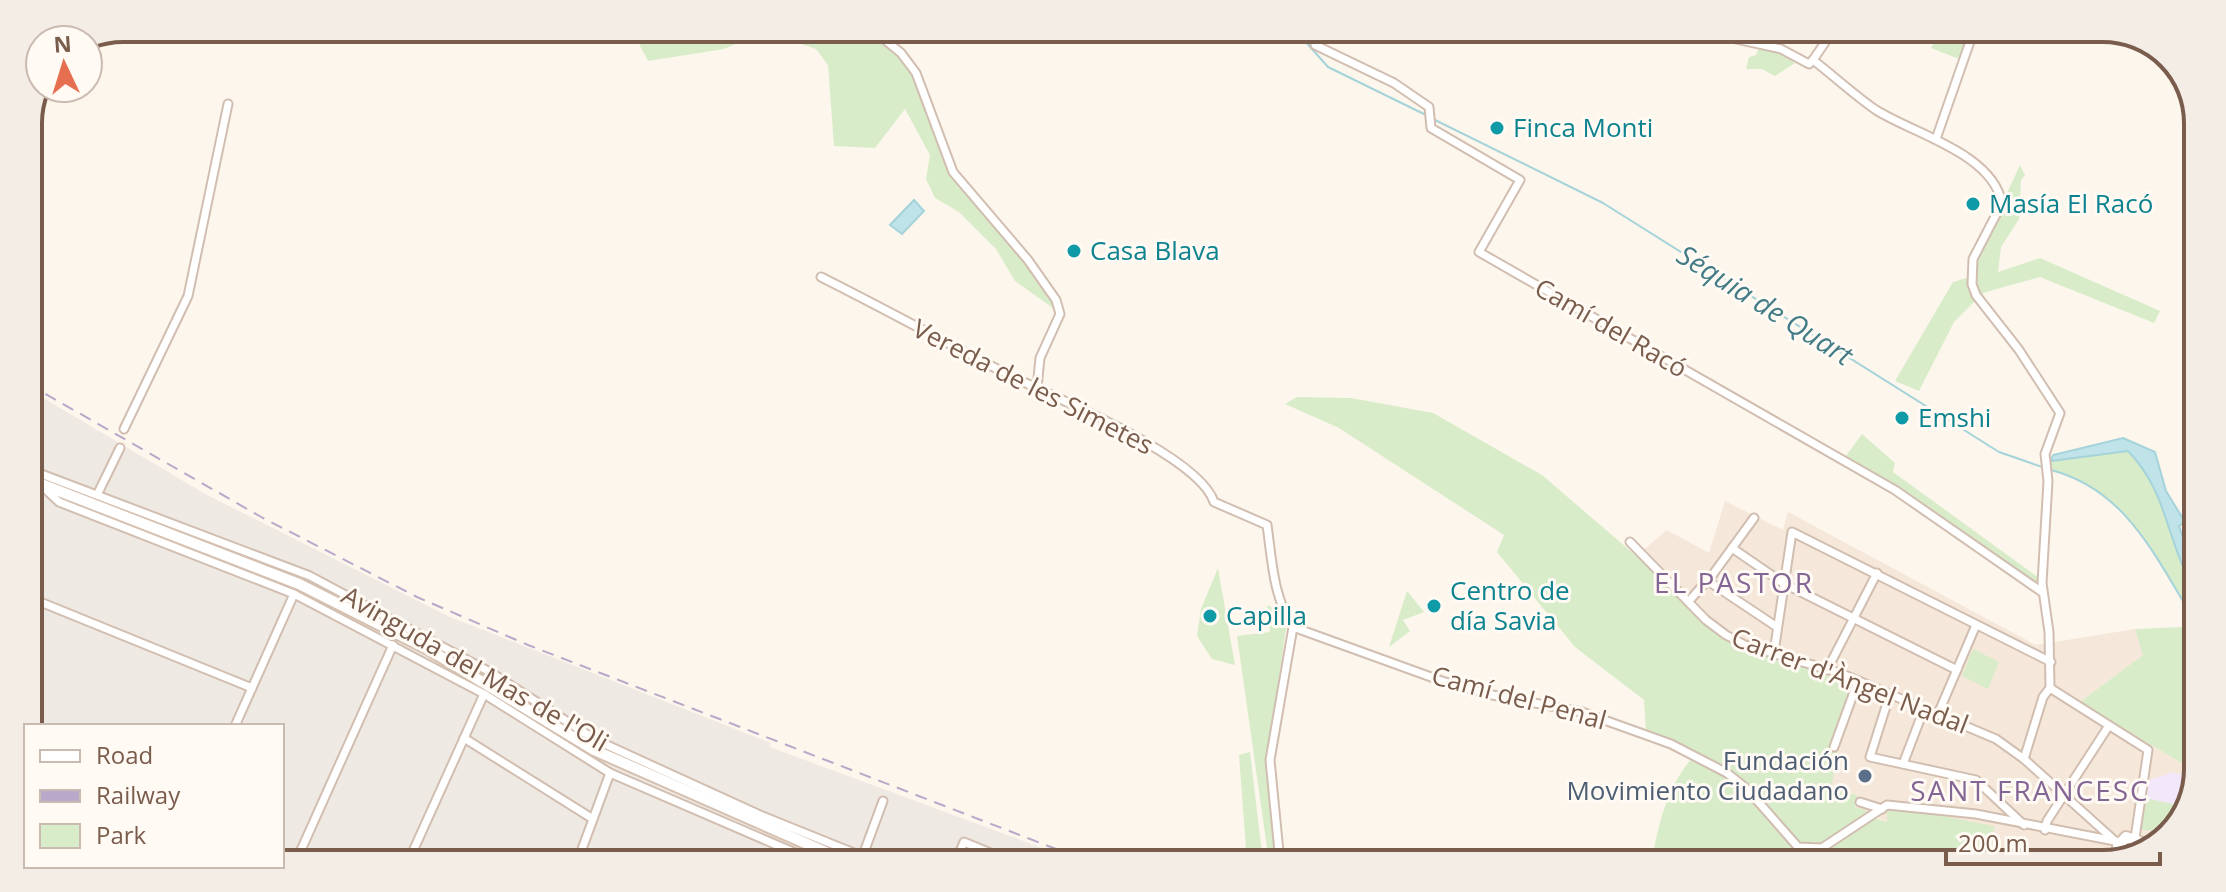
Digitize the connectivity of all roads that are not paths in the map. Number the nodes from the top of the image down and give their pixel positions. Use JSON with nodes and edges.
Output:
{"nodes":[{"id":1,"x":888,"y":42,"type":"edge"},
{"id":2,"x":1315,"y":42,"type":"edge"},
{"id":3,"x":1741,"y":42,"type":"edge"},
{"id":4,"x":1825,"y":42,"type":"edge"},
{"id":5,"x":1970,"y":42,"type":"edge"},
{"id":6,"x":1813,"y":60,"type":"junction"},
{"id":7,"x":228,"y":104,"type":"dead end"},
{"id":8,"x":1936,"y":139,"type":"junction"},
{"id":9,"x":821,"y":277,"type":"dead end"},
{"id":10,"x":1037,"y":388,"type":"junction"},
{"id":11,"x":124,"y":429,"type":"dead end"},
{"id":12,"x":120,"y":448,"type":"dead end"},
{"id":13,"x":42,"y":474,"type":"edge"},
{"id":14,"x":42,"y":484,"type":"edge"},
{"id":15,"x":42,"y":488,"type":"edge"},
{"id":16,"x":98,"y":493,"type":"junction"},
{"id":17,"x":1754,"y":518,"type":"dead end"},
{"id":18,"x":1630,"y":542,"type":"dead end"},
{"id":19,"x":1732,"y":548,"type":"junction"},
{"id":20,"x":1877,"y":573,"type":"junction"},
{"id":21,"x":1706,"y":583,"type":"junction"},
{"id":22,"x":1783,"y":583,"type":"junction"},
{"id":23,"x":2042,"y":592,"type":"junction"},
{"id":24,"x":294,"y":594,"type":"junction"},
{"id":25,"x":1689,"y":601,"type":"junction"},
{"id":26,"x":42,"y":603,"type":"edge"},
{"id":27,"x":1854,"y":618,"type":"junction"},
{"id":28,"x":1976,"y":625,"type":"junction"},
{"id":29,"x":1293,"y":627,"type":"junction"},
{"id":30,"x":1777,"y":627,"type":"junction"},
{"id":31,"x":393,"y":645,"type":"junction"},
{"id":32,"x":1774,"y":652,"type":"junction"},
{"id":33,"x":2051,"y":662,"type":"junction"},
{"id":34,"x":1827,"y":670,"type":"junction"},
{"id":35,"x":1957,"y":670,"type":"junction"},
{"id":36,"x":1858,"y":681,"type":"junction"},
{"id":37,"x":252,"y":688,"type":"junction"},
{"id":38,"x":2050,"y":688,"type":"junction"},
{"id":39,"x":484,"y":694,"type":"junction"},
{"id":40,"x":1889,"y":697,"type":"junction"},
{"id":41,"x":1924,"y":709,"type":"junction"},
{"id":42,"x":1938,"y":714,"type":"junction"},
{"id":43,"x":236,"y":724,"type":"edge"},
{"id":44,"x":2108,"y":727,"type":"junction"},
{"id":45,"x":464,"y":738,"type":"junction"},
{"id":46,"x":1834,"y":747,"type":"dead end"},
{"id":47,"x":2024,"y":759,"type":"junction"},
{"id":48,"x":1903,"y":764,"type":"junction"},
{"id":49,"x":610,"y":773,"type":"junction"},
{"id":50,"x":2064,"y":797,"type":"junction"},
{"id":51,"x":883,"y":801,"type":"dead end"},
{"id":52,"x":1860,"y":802,"type":"dead end"},
{"id":53,"x":1885,"y":807,"type":"junction"},
{"id":54,"x":593,"y":819,"type":"junction"},
{"id":55,"x":2025,"y":826,"type":"junction"},
{"id":56,"x":2045,"y":830,"type":"junction"},
{"id":57,"x":2118,"y":842,"type":"junction"},
{"id":58,"x":2139,"y":842,"type":"edge"},
{"id":59,"x":2136,"y":843,"type":"edge"},
{"id":60,"x":2119,"y":848,"type":"edge"},
{"id":61,"x":301,"y":850,"type":"edge"},
{"id":62,"x":414,"y":850,"type":"edge"},
{"id":63,"x":582,"y":850,"type":"edge"},
{"id":64,"x":788,"y":850,"type":"edge"},
{"id":65,"x":821,"y":850,"type":"edge"},
{"id":66,"x":850,"y":850,"type":"edge"},
{"id":67,"x":865,"y":850,"type":"edge"},
{"id":68,"x":961,"y":850,"type":"edge"},
{"id":69,"x":983,"y":850,"type":"edge"},
{"id":70,"x":1279,"y":850,"type":"edge"}],
"edges":[{"from":1,"to":10,"type":"street"},
{"from":2,"to":23,"type":"street","name":"Camí del Racó"},
{"from":3,"to":6,"type":"street"},
{"from":4,"to":6,"type":"street"},
{"from":5,"to":8,"type":"street"},
{"from":6,"to":8,"type":"street"},
{"from":7,"to":11,"type":"street"},
{"from":8,"to":23,"type":"street"},
{"from":9,"to":10,"type":"street","name":"Vereda de les Simetes"},
{"from":10,"to":29,"type":"street","name":"Vereda de les Simetes"},
{"from":12,"to":16,"type":"street"},
{"from":13,"to":16,"type":"street","name":"Avinguda del Mas de l'Oli"},
{"from":14,"to":65,"type":"main road"},
{"from":15,"to":24,"type":"street","name":"Avinguda del Mas de l'Oli"},
{"from":16,"to":66,"type":"street","name":"Avinguda del Mas de l'Oli"},
{"from":17,"to":19,"type":"street"},
{"from":18,"to":25,"type":"street","name":"Carrer d'Àngel Nadal"},
{"from":19,"to":21,"type":"street"},
{"from":19,"to":22,"type":"street"},
{"from":20,"to":22,"type":"street"},
{"from":20,"to":27,"type":"street"},
{"from":20,"to":28,"type":"street"},
{"from":21,"to":25,"type":"street"},
{"from":21,"to":30,"type":"street"},
{"from":22,"to":27,"type":"street"},
{"from":22,"to":30,"type":"street"},
{"from":23,"to":33,"type":"street"},
{"from":24,"to":31,"type":"street","name":"Avinguda del Mas de l'Oli"},
{"from":24,"to":37,"type":"street"},
{"from":25,"to":32,"type":"street","name":"Carrer d'Àngel Nadal"},
{"from":26,"to":37,"type":"street"},
{"from":27,"to":34,"type":"street"},
{"from":27,"to":35,"type":"street"},
{"from":28,"to":33,"type":"street"},
{"from":28,"to":35,"type":"street"},
{"from":29,"to":53,"type":"street","name":"Camí del Penal"},
{"from":29,"to":70,"type":"street"},
{"from":30,"to":32,"type":"street"},
{"from":31,"to":39,"type":"street","name":"Avinguda del Mas de l'Oli"},
{"from":31,"to":61,"type":"street"},
{"from":32,"to":34,"type":"street","name":"Carrer d'Àngel Nadal"},
{"from":33,"to":38,"type":"street"},
{"from":34,"to":36,"type":"street","name":"Carrer d'Àngel Nadal"},
{"from":35,"to":42,"type":"street"},
{"from":36,"to":40,"type":"street","name":"Carrer d'Àngel Nadal"},
{"from":36,"to":46,"type":"street"},
{"from":37,"to":43,"type":"street"},
{"from":38,"to":44,"type":"street"},
{"from":38,"to":47,"type":"street"},
{"from":39,"to":45,"type":"street"},
{"from":39,"to":49,"type":"street","name":"Avinguda del Mas de l'Oli"},
{"from":40,"to":41,"type":"street","name":"Carrer d'Àngel Nadal"},
{"from":40,"to":48,"type":"street"},
{"from":41,"to":42,"type":"street","name":"Carrer d'Àngel Nadal"},
{"from":41,"to":48,"type":"street"},
{"from":42,"to":47,"type":"street","name":"Carrer d'Àngel Nadal"},
{"from":44,"to":50,"type":"street"},
{"from":44,"to":58,"type":"street"},
{"from":45,"to":54,"type":"street"},
{"from":45,"to":62,"type":"street"},
{"from":47,"to":50,"type":"street","name":"Carrer d'Àngel Nadal"},
{"from":48,"to":55,"type":"street"},
{"from":49,"to":54,"type":"street"},
{"from":49,"to":64,"type":"street","name":"Avinguda del Mas de l'Oli"},
{"from":50,"to":56,"type":"street"},
{"from":50,"to":57,"type":"street","name":"Carrer d'Àngel Nadal"},
{"from":51,"to":67,"type":"street"},
{"from":52,"to":53,"type":"street"},
{"from":53,"to":55,"type":"street"},
{"from":54,"to":63,"type":"street"},
{"from":55,"to":56,"type":"street"},
{"from":56,"to":57,"type":"street"},
{"from":57,"to":59,"type":"main road"},
{"from":57,"to":60,"type":"main road"},
{"from":68,"to":69,"type":"street"}]}
